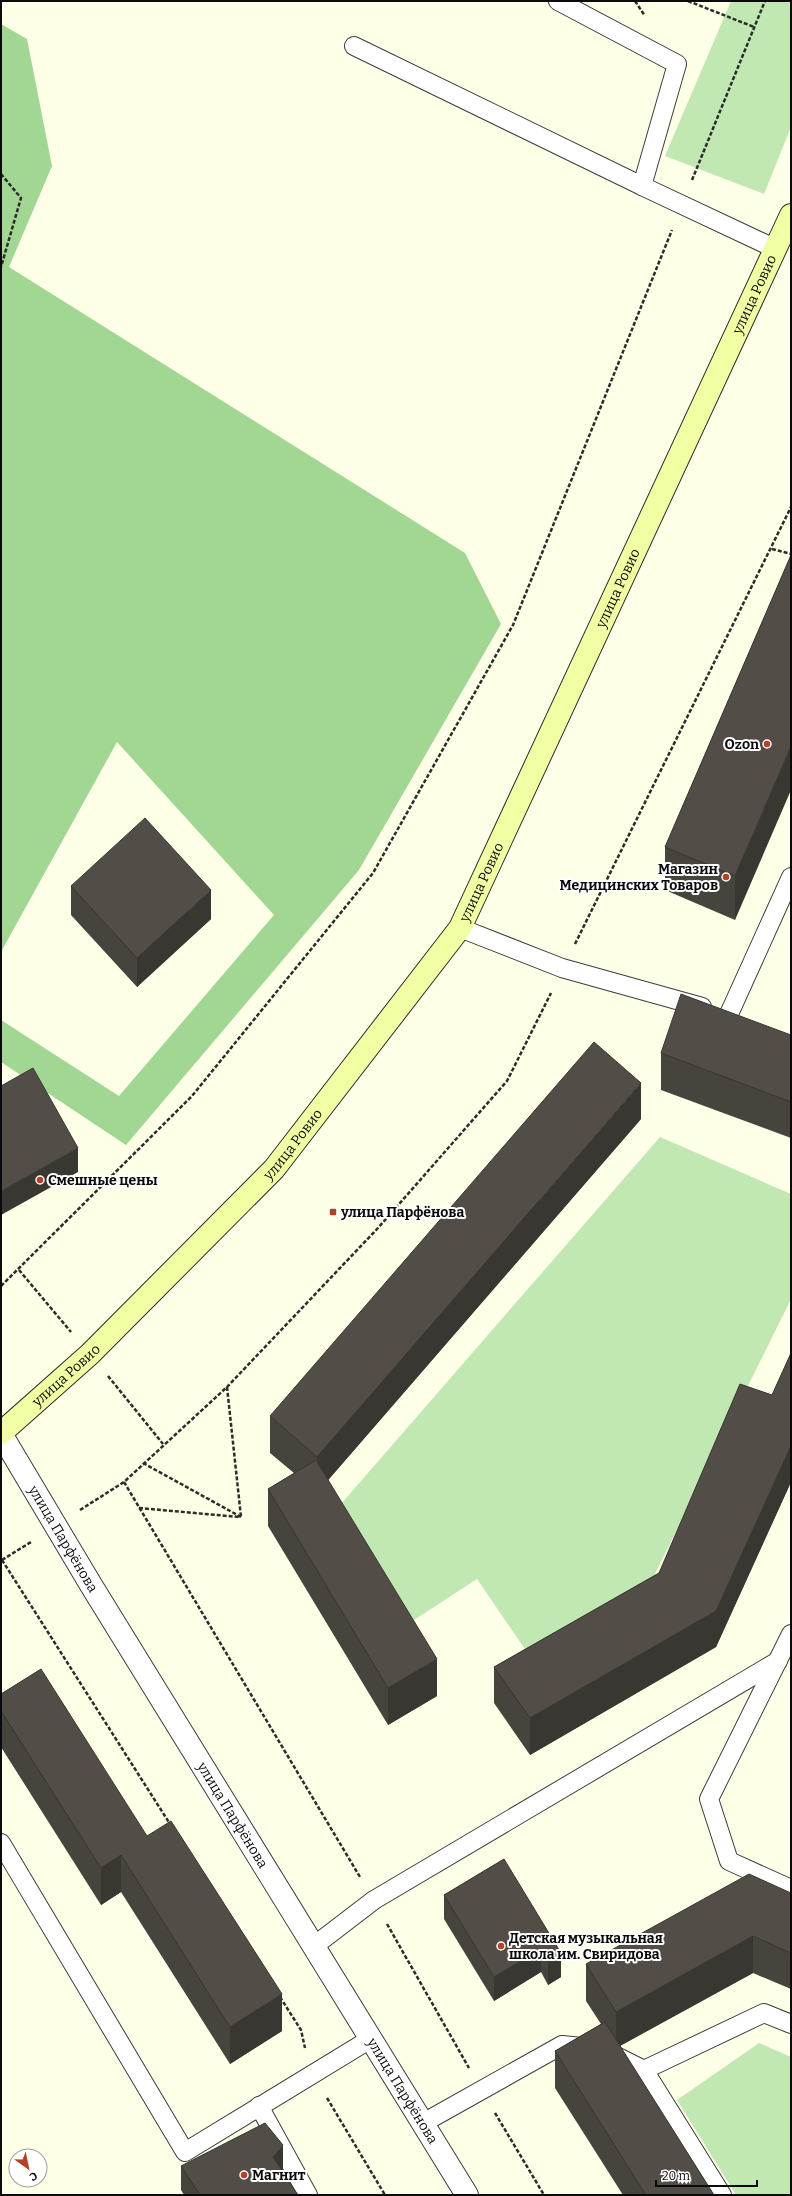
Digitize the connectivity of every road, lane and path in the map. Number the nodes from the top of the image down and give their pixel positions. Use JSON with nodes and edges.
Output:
{"nodes":[{"id":1,"x":558,"y":1,"type":"edge"},
{"id":2,"x":688,"y":1,"type":"edge"},
{"id":3,"x":765,"y":1,"type":"edge"},
{"id":4,"x":754,"y":27,"type":"junction"},
{"id":5,"x":354,"y":46,"type":"dead end"},
{"id":6,"x":1,"y":174,"type":"edge"},
{"id":7,"x":642,"y":186,"type":"junction"},
{"id":8,"x":682,"y":204,"type":"junction"},
{"id":9,"x":791,"y":215,"type":"edge"},
{"id":10,"x":776,"y":249,"type":"junction"},
{"id":11,"x":1,"y":267,"type":"edge"},
{"id":12,"x":791,"y":507,"type":"edge"},
{"id":13,"x":772,"y":549,"type":"junction"},
{"id":14,"x":791,"y":554,"type":"edge"},
{"id":15,"x":791,"y":877,"type":"edge"},
{"id":16,"x":460,"y":928,"type":"junction"},
{"id":17,"x":562,"y":968,"type":"junction"},
{"id":18,"x":1,"y":1286,"type":"edge"},
{"id":19,"x":227,"y":1387,"type":"junction"},
{"id":20,"x":1,"y":1433,"type":"edge"},
{"id":21,"x":143,"y":1463,"type":"junction"},
{"id":22,"x":139,"y":1508,"type":"junction"},
{"id":23,"x":241,"y":1517,"type":"junction"},
{"id":24,"x":1,"y":1561,"type":"edge"},
{"id":25,"x":791,"y":1634,"type":"edge"},
{"id":26,"x":778,"y":1661,"type":"junction"},
{"id":27,"x":173,"y":1829,"type":"edge"},
{"id":28,"x":1,"y":1843,"type":"edge"},
{"id":29,"x":791,"y":1889,"type":"edge"},
{"id":30,"x":374,"y":1900,"type":"junction"},
{"id":31,"x":314,"y":1946,"type":"junction"},
{"id":32,"x":279,"y":1997,"type":"edge"},
{"id":33,"x":791,"y":2024,"type":"edge"},
{"id":34,"x":372,"y":2038,"type":"junction"},
{"id":35,"x":644,"y":2070,"type":"junction"},
{"id":36,"x":312,"y":2073,"type":"junction"},
{"id":37,"x":482,"y":2090,"type":"junction"},
{"id":38,"x":259,"y":2106,"type":"junction"},
{"id":39,"x":423,"y":2123,"type":"junction"},
{"id":40,"x":308,"y":2195,"type":"edge"},
{"id":41,"x":385,"y":2195,"type":"edge"},
{"id":42,"x":467,"y":2195,"type":"edge"},
{"id":43,"x":544,"y":2195,"type":"edge"},
{"id":44,"x":722,"y":2195,"type":"edge"}],
"edges":[{"from":1,"to":7,"type":"lane"},
{"from":2,"to":4,"type":"path"},
{"from":3,"to":4,"type":"path"},
{"from":4,"to":8,"type":"path"},
{"from":5,"to":7,"type":"lane"},
{"from":6,"to":11,"type":"path"},
{"from":7,"to":8,"type":"lane"},
{"from":8,"to":10,"type":"lane"},
{"from":8,"to":18,"type":"path"},
{"from":9,"to":10,"type":"main road","name":"улица Ровио"},
{"from":10,"to":16,"type":"main road","name":"улица Ровио"},
{"from":12,"to":13,"type":"path"},
{"from":13,"to":14,"type":"path"},
{"from":13,"to":17,"type":"path"},
{"from":15,"to":17,"type":"lane"},
{"from":16,"to":17,"type":"lane"},
{"from":16,"to":20,"type":"main road","name":"улица Ровио"},
{"from":17,"to":19,"type":"path"},
{"from":19,"to":21,"type":"path"},
{"from":19,"to":23,"type":"path"},
{"from":20,"to":31,"type":"street","name":"улица Парфёнова"},
{"from":21,"to":22,"type":"path"},
{"from":21,"to":23,"type":"path"},
{"from":22,"to":23,"type":"path"},
{"from":22,"to":30,"type":"path"},
{"from":24,"to":27,"type":"path"},
{"from":25,"to":26,"type":"lane"},
{"from":26,"to":29,"type":"lane"},
{"from":26,"to":30,"type":"lane"},
{"from":28,"to":38,"type":"lane"},
{"from":30,"to":31,"type":"lane"},
{"from":30,"to":37,"type":"path"},
{"from":31,"to":34,"type":"street","name":"улица Парфёнова"},
{"from":32,"to":36,"type":"path"},
{"from":33,"to":35,"type":"lane"},
{"from":34,"to":36,"type":"lane"},
{"from":34,"to":39,"type":"street","name":"улица Парфёнова"},
{"from":35,"to":37,"type":"lane"},
{"from":35,"to":44,"type":"lane"},
{"from":36,"to":38,"type":"lane"},
{"from":36,"to":41,"type":"path"},
{"from":37,"to":39,"type":"lane"},
{"from":37,"to":43,"type":"path"},
{"from":38,"to":40,"type":"lane"},
{"from":39,"to":42,"type":"street","name":"улица Парфёнова"}]}
